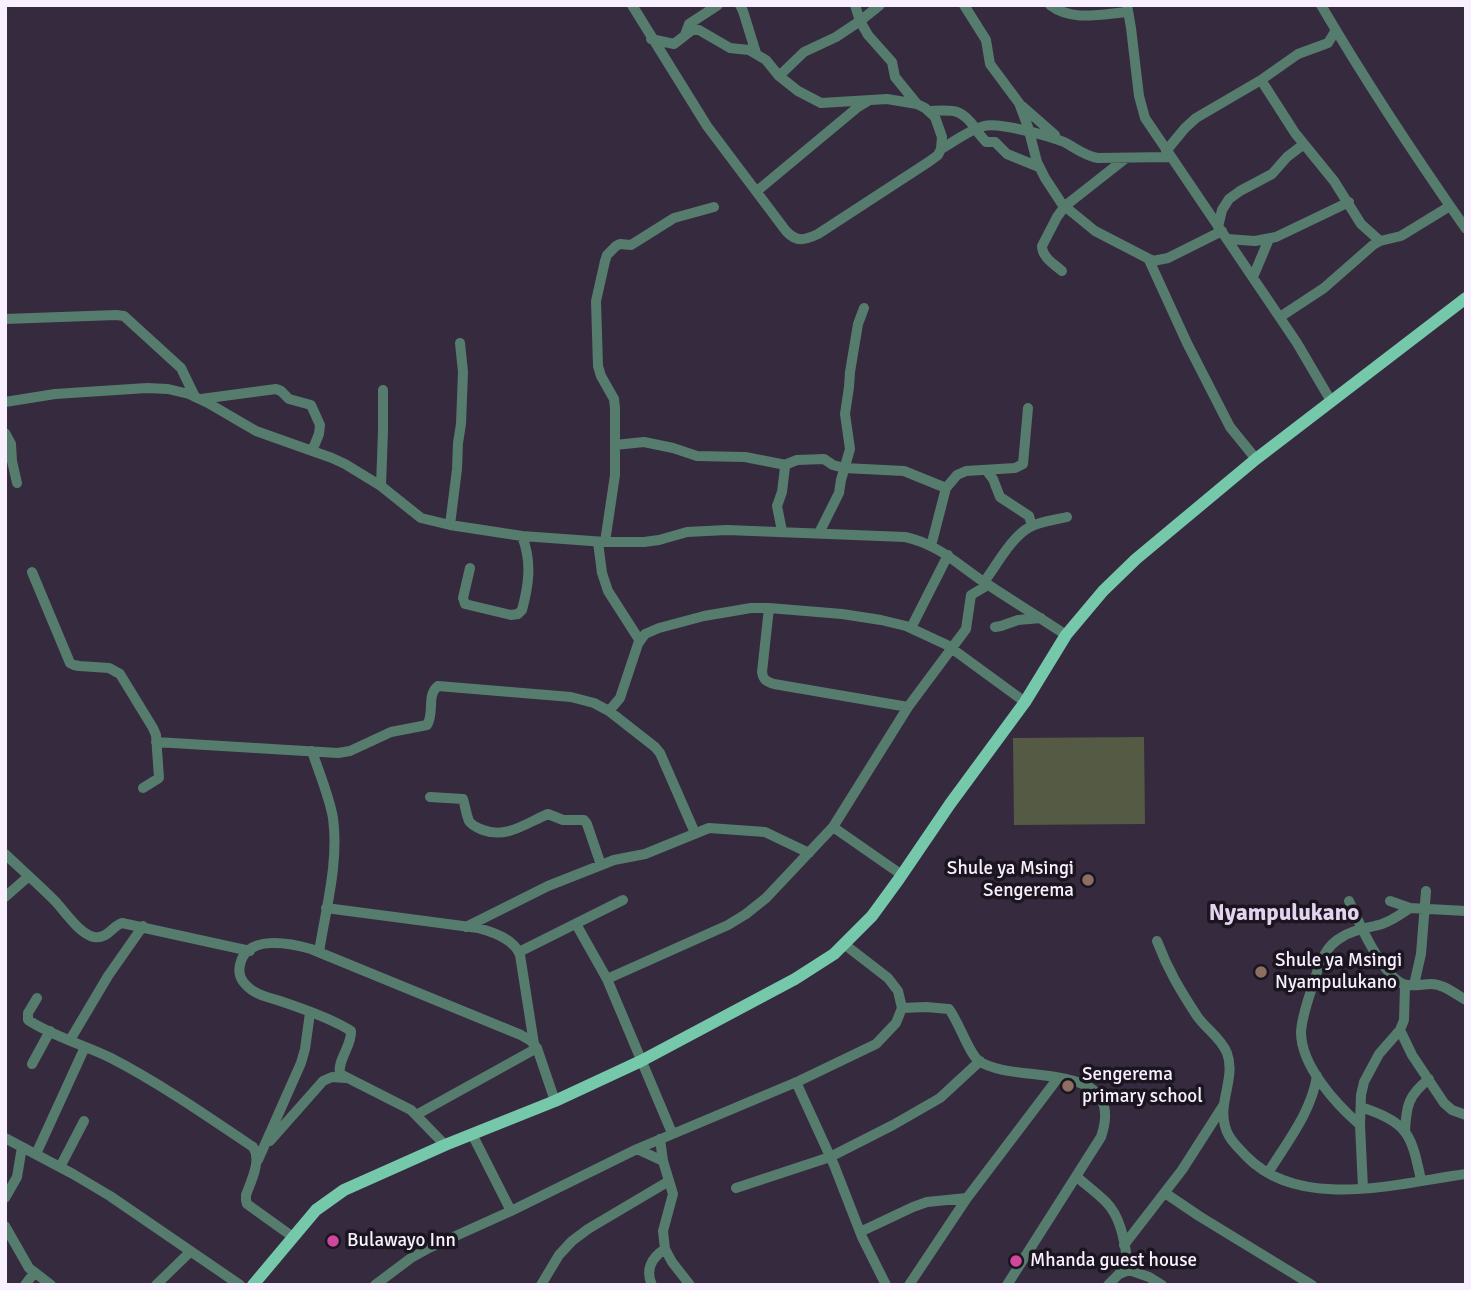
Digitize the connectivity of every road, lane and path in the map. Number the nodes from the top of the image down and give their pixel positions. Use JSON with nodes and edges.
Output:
{"nodes":[{"id":1,"x":632,"y":5,"type":"edge"},
{"id":2,"x":718,"y":5,"type":"edge"},
{"id":3,"x":740,"y":5,"type":"edge"},
{"id":4,"x":855,"y":5,"type":"edge"},
{"id":5,"x":880,"y":5,"type":"edge"},
{"id":6,"x":964,"y":5,"type":"edge"},
{"id":7,"x":1050,"y":5,"type":"edge"},
{"id":8,"x":1321,"y":5,"type":"edge"},
{"id":9,"x":1127,"y":9,"type":"edge"},
{"id":10,"x":860,"y":21,"type":"junction"},
{"id":11,"x":1336,"y":30,"type":"junction"},
{"id":12,"x":685,"y":36,"type":"junction"},
{"id":13,"x":651,"y":39,"type":"junction"},
{"id":14,"x":756,"y":53,"type":"junction"},
{"id":15,"x":779,"y":76,"type":"junction"},
{"id":16,"x":1261,"y":80,"type":"junction"},
{"id":17,"x":870,"y":100,"type":"junction"},
{"id":18,"x":1019,"y":103,"type":"junction"},
{"id":19,"x":916,"y":104,"type":"junction"},
{"id":20,"x":930,"y":111,"type":"junction"},
{"id":21,"x":976,"y":129,"type":"junction"},
{"id":22,"x":1030,"y":132,"type":"junction"},
{"id":23,"x":1065,"y":143,"type":"junction"},
{"id":24,"x":1304,"y":144,"type":"junction"},
{"id":25,"x":941,"y":149,"type":"junction"},
{"id":26,"x":1168,"y":154,"type":"junction"},
{"id":27,"x":1126,"y":158,"type":"junction"},
{"id":28,"x":1039,"y":167,"type":"junction"},
{"id":29,"x":757,"y":191,"type":"junction"},
{"id":30,"x":1349,"y":202,"type":"junction"},
{"id":31,"x":1065,"y":206,"type":"junction"},
{"id":32,"x":1450,"y":206,"type":"junction"},
{"id":33,"x":714,"y":208,"type":"dead end"},
{"id":34,"x":1466,"y":229,"type":"edge"},
{"id":35,"x":1222,"y":232,"type":"junction"},
{"id":36,"x":1269,"y":239,"type":"junction"},
{"id":37,"x":1380,"y":241,"type":"junction"},
{"id":38,"x":1149,"y":260,"type":"junction"},
{"id":39,"x":1062,"y":271,"type":"dead end"},
{"id":40,"x":1253,"y":277,"type":"junction"},
{"id":41,"x":1466,"y":299,"type":"edge"},
{"id":42,"x":864,"y":308,"type":"dead end"},
{"id":43,"x":1280,"y":317,"type":"junction"},
{"id":44,"x":5,"y":319,"type":"edge"},
{"id":45,"x":460,"y":343,"type":"dead end"},
{"id":46,"x":383,"y":390,"type":"dead end"},
{"id":47,"x":197,"y":398,"type":"junction"},
{"id":48,"x":1331,"y":401,"type":"junction"},
{"id":49,"x":5,"y":402,"type":"edge"},
{"id":50,"x":1028,"y":408,"type":"dead end"},
{"id":51,"x":5,"y":433,"type":"edge"},
{"id":52,"x":615,"y":445,"type":"junction"},
{"id":53,"x":312,"y":451,"type":"junction"},
{"id":54,"x":1256,"y":459,"type":"junction"},
{"id":55,"x":786,"y":465,"type":"junction"},
{"id":56,"x":845,"y":468,"type":"junction"},
{"id":57,"x":986,"y":470,"type":"junction"},
{"id":58,"x":17,"y":483,"type":"dead end"},
{"id":59,"x":381,"y":486,"type":"junction"},
{"id":60,"x":946,"y":488,"type":"junction"},
{"id":61,"x":1067,"y":517,"type":"dead end"},
{"id":62,"x":450,"y":525,"type":"junction"},
{"id":63,"x":1032,"y":526,"type":"junction"},
{"id":64,"x":782,"y":531,"type":"junction"},
{"id":65,"x":819,"y":533,"type":"junction"},
{"id":66,"x":522,"y":536,"type":"junction"},
{"id":67,"x":602,"y":542,"type":"junction"},
{"id":68,"x":931,"y":545,"type":"junction"},
{"id":69,"x":948,"y":555,"type":"junction"},
{"id":70,"x":470,"y":568,"type":"dead end"},
{"id":71,"x":32,"y":572,"type":"dead end"},
{"id":72,"x":986,"y":583,"type":"junction"},
{"id":73,"x":769,"y":608,"type":"junction"},
{"id":74,"x":1041,"y":618,"type":"junction"},
{"id":75,"x":995,"y":627,"type":"dead end"},
{"id":76,"x":911,"y":628,"type":"junction"},
{"id":77,"x":1066,"y":635,"type":"junction"},
{"id":78,"x":640,"y":641,"type":"junction"},
{"id":79,"x":952,"y":648,"type":"junction"},
{"id":80,"x":1025,"y":702,"type":"junction"},
{"id":81,"x":908,"y":707,"type":"junction"},
{"id":82,"x":609,"y":711,"type":"junction"},
{"id":83,"x":156,"y":742,"type":"junction"},
{"id":84,"x":312,"y":751,"type":"junction"},
{"id":85,"x":144,"y":788,"type":"dead end"},
{"id":86,"x":430,"y":797,"type":"dead end"},
{"id":87,"x":833,"y":827,"type":"junction"},
{"id":88,"x":695,"y":832,"type":"junction"},
{"id":89,"x":809,"y":853,"type":"junction"},
{"id":90,"x":5,"y":854,"type":"edge"},
{"id":91,"x":601,"y":864,"type":"junction"},
{"id":92,"x":902,"y":875,"type":"junction"},
{"id":93,"x":29,"y":876,"type":"junction"},
{"id":94,"x":1426,"y":891,"type":"dead end"},
{"id":95,"x":5,"y":897,"type":"edge"},
{"id":96,"x":623,"y":900,"type":"dead end"},
{"id":97,"x":1349,"y":901,"type":"dead end"},
{"id":98,"x":1390,"y":901,"type":"dead end"},
{"id":99,"x":326,"y":908,"type":"junction"},
{"id":100,"x":1410,"y":908,"type":"junction"},
{"id":101,"x":1424,"y":909,"type":"junction"},
{"id":102,"x":1466,"y":911,"type":"edge"},
{"id":103,"x":576,"y":924,"type":"junction"},
{"id":104,"x":143,"y":926,"type":"junction"},
{"id":105,"x":466,"y":927,"type":"junction"},
{"id":106,"x":1363,"y":929,"type":"junction"},
{"id":107,"x":1157,"y":941,"type":"dead end"},
{"id":108,"x":844,"y":944,"type":"junction"},
{"id":109,"x":250,"y":951,"type":"junction"},
{"id":110,"x":319,"y":952,"type":"junction"},
{"id":111,"x":519,"y":952,"type":"junction"},
{"id":112,"x":607,"y":979,"type":"junction"},
{"id":113,"x":1410,"y":985,"type":"junction"},
{"id":114,"x":37,"y":998,"type":"dead end"},
{"id":115,"x":1466,"y":1000,"type":"edge"},
{"id":116,"x":902,"y":1008,"type":"junction"},
{"id":117,"x":310,"y":1013,"type":"junction"},
{"id":118,"x":1400,"y":1030,"type":"junction"},
{"id":119,"x":50,"y":1031,"type":"junction"},
{"id":120,"x":70,"y":1040,"type":"junction"},
{"id":121,"x":535,"y":1046,"type":"junction"},
{"id":122,"x":85,"y":1047,"type":"junction"},
{"id":123,"x":641,"y":1061,"type":"junction"},
{"id":124,"x":980,"y":1061,"type":"junction"},
{"id":125,"x":32,"y":1064,"type":"dead end"},
{"id":126,"x":1317,"y":1076,"type":"junction"},
{"id":127,"x":347,"y":1078,"type":"junction"},
{"id":128,"x":1058,"y":1078,"type":"junction"},
{"id":129,"x":1429,"y":1079,"type":"junction"},
{"id":130,"x":796,"y":1082,"type":"junction"},
{"id":131,"x":555,"y":1101,"type":"junction"},
{"id":132,"x":1223,"y":1106,"type":"junction"},
{"id":133,"x":1361,"y":1107,"type":"junction"},
{"id":134,"x":416,"y":1115,"type":"junction"},
{"id":135,"x":1466,"y":1115,"type":"edge"},
{"id":136,"x":84,"y":1121,"type":"dead end"},
{"id":137,"x":1360,"y":1125,"type":"junction"},
{"id":138,"x":1405,"y":1132,"type":"junction"},
{"id":139,"x":672,"y":1133,"type":"junction"},
{"id":140,"x":472,"y":1134,"type":"junction"},
{"id":141,"x":5,"y":1138,"type":"edge"},
{"id":142,"x":660,"y":1139,"type":"junction"},
{"id":143,"x":444,"y":1145,"type":"junction"},
{"id":144,"x":22,"y":1147,"type":"junction"},
{"id":145,"x":637,"y":1149,"type":"junction"},
{"id":146,"x":263,"y":1150,"type":"junction"},
{"id":147,"x":36,"y":1154,"type":"junction"},
{"id":148,"x":830,"y":1157,"type":"junction"},
{"id":149,"x":663,"y":1161,"type":"junction"},
{"id":150,"x":256,"y":1166,"type":"junction"},
{"id":151,"x":60,"y":1167,"type":"junction"},
{"id":152,"x":1268,"y":1173,"type":"junction"},
{"id":153,"x":1466,"y":1174,"type":"edge"},
{"id":154,"x":1077,"y":1177,"type":"junction"},
{"id":155,"x":1421,"y":1180,"type":"junction"},
{"id":156,"x":669,"y":1181,"type":"junction"},
{"id":157,"x":736,"y":1188,"type":"dead end"},
{"id":158,"x":1363,"y":1188,"type":"junction"},
{"id":159,"x":1165,"y":1192,"type":"junction"},
{"id":160,"x":6,"y":1197,"type":"edge"},
{"id":161,"x":967,"y":1198,"type":"junction"},
{"id":162,"x":511,"y":1211,"type":"junction"},
{"id":163,"x":5,"y":1226,"type":"edge"},
{"id":164,"x":860,"y":1232,"type":"junction"},
{"id":165,"x":293,"y":1237,"type":"junction"},
{"id":166,"x":1124,"y":1245,"type":"junction"},
{"id":167,"x":665,"y":1249,"type":"junction"},
{"id":168,"x":190,"y":1252,"type":"junction"},
{"id":169,"x":1129,"y":1270,"type":"junction"},
{"id":170,"x":34,"y":1273,"type":"junction"},
{"id":171,"x":25,"y":1285,"type":"edge"},
{"id":172,"x":51,"y":1285,"type":"edge"},
{"id":173,"x":156,"y":1285,"type":"edge"},
{"id":174,"x":240,"y":1285,"type":"edge"},
{"id":175,"x":254,"y":1285,"type":"edge"},
{"id":176,"x":375,"y":1285,"type":"edge"},
{"id":177,"x":541,"y":1285,"type":"edge"},
{"id":178,"x":652,"y":1285,"type":"edge"},
{"id":179,"x":690,"y":1285,"type":"edge"},
{"id":180,"x":886,"y":1285,"type":"edge"},
{"id":181,"x":909,"y":1285,"type":"edge"},
{"id":182,"x":1007,"y":1285,"type":"edge"},
{"id":183,"x":1108,"y":1285,"type":"edge"},
{"id":184,"x":1162,"y":1285,"type":"edge"},
{"id":185,"x":1312,"y":1285,"type":"edge"}],
"edges":[{"from":1,"to":13,"type":"street"},
{"from":2,"to":12,"type":"street"},
{"from":3,"to":14,"type":"street"},
{"from":4,"to":10,"type":"street"},
{"from":5,"to":10,"type":"street"},
{"from":6,"to":18,"type":"street"},
{"from":7,"to":9,"type":"street"},
{"from":8,"to":11,"type":"street"},
{"from":9,"to":26,"type":"street"},
{"from":10,"to":15,"type":"street"},
{"from":10,"to":19,"type":"street"},
{"from":11,"to":16,"type":"street"},
{"from":11,"to":32,"type":"street"},
{"from":12,"to":13,"type":"street"},
{"from":12,"to":14,"type":"street"},
{"from":13,"to":29,"type":"street"},
{"from":14,"to":15,"type":"street"},
{"from":15,"to":17,"type":"street"},
{"from":16,"to":24,"type":"street"},
{"from":16,"to":26,"type":"street"},
{"from":17,"to":19,"type":"street"},
{"from":17,"to":29,"type":"street"},
{"from":18,"to":22,"type":"street"},
{"from":18,"to":23,"type":"street"},
{"from":19,"to":20,"type":"street"},
{"from":20,"to":21,"type":"street"},
{"from":20,"to":25,"type":"street"},
{"from":21,"to":22,"type":"street"},
{"from":21,"to":25,"type":"street"},
{"from":21,"to":28,"type":"street"},
{"from":22,"to":23,"type":"street"},
{"from":22,"to":28,"type":"street"},
{"from":23,"to":27,"type":"street"},
{"from":24,"to":30,"type":"street"},
{"from":24,"to":35,"type":"street"},
{"from":25,"to":29,"type":"street"},
{"from":26,"to":27,"type":"street"},
{"from":26,"to":35,"type":"street"},
{"from":27,"to":31,"type":"street"},
{"from":28,"to":31,"type":"street"},
{"from":30,"to":36,"type":"street"},
{"from":30,"to":37,"type":"street"},
{"from":31,"to":38,"type":"street"},
{"from":31,"to":39,"type":"street"},
{"from":32,"to":34,"type":"street"},
{"from":32,"to":37,"type":"street"},
{"from":33,"to":52,"type":"street"},
{"from":35,"to":36,"type":"street"},
{"from":35,"to":38,"type":"street"},
{"from":35,"to":40,"type":"street"},
{"from":36,"to":40,"type":"street"},
{"from":37,"to":43,"type":"street"},
{"from":38,"to":54,"type":"street"},
{"from":40,"to":43,"type":"street"},
{"from":41,"to":48,"type":"main road"},
{"from":42,"to":56,"type":"street"},
{"from":43,"to":48,"type":"street"},
{"from":44,"to":47,"type":"street"},
{"from":45,"to":62,"type":"street"},
{"from":46,"to":59,"type":"street"},
{"from":47,"to":49,"type":"street"},
{"from":47,"to":53,"type":"street"},
{"from":47,"to":53,"type":"street"},
{"from":48,"to":54,"type":"main road"},
{"from":50,"to":57,"type":"street"},
{"from":51,"to":58,"type":"street"},
{"from":52,"to":55,"type":"street"},
{"from":52,"to":67,"type":"street"},
{"from":53,"to":59,"type":"street"},
{"from":54,"to":77,"type":"main road"},
{"from":55,"to":56,"type":"street"},
{"from":55,"to":64,"type":"street"},
{"from":56,"to":60,"type":"street"},
{"from":56,"to":65,"type":"street"},
{"from":57,"to":60,"type":"street"},
{"from":57,"to":63,"type":"street"},
{"from":59,"to":62,"type":"street"},
{"from":60,"to":68,"type":"street"},
{"from":61,"to":63,"type":"street"},
{"from":62,"to":66,"type":"street"},
{"from":63,"to":72,"type":"street"},
{"from":64,"to":65,"type":"street"},
{"from":64,"to":67,"type":"street"},
{"from":65,"to":68,"type":"street"},
{"from":66,"to":67,"type":"street"},
{"from":66,"to":70,"type":"street"},
{"from":67,"to":78,"type":"street"},
{"from":68,"to":69,"type":"street"},
{"from":69,"to":72,"type":"street"},
{"from":69,"to":76,"type":"street"},
{"from":71,"to":83,"type":"street"},
{"from":72,"to":74,"type":"street"},
{"from":72,"to":79,"type":"street"},
{"from":73,"to":76,"type":"street"},
{"from":73,"to":78,"type":"street"},
{"from":73,"to":81,"type":"street"},
{"from":74,"to":75,"type":"street"},
{"from":74,"to":77,"type":"street"},
{"from":76,"to":79,"type":"street"},
{"from":77,"to":80,"type":"main road"},
{"from":78,"to":82,"type":"street"},
{"from":79,"to":80,"type":"street"},
{"from":79,"to":81,"type":"street"},
{"from":80,"to":92,"type":"main road"},
{"from":81,"to":87,"type":"street"},
{"from":82,"to":84,"type":"street"},
{"from":82,"to":88,"type":"street"},
{"from":83,"to":84,"type":"street"},
{"from":83,"to":85,"type":"street"},
{"from":84,"to":99,"type":"street"},
{"from":86,"to":91,"type":"street"},
{"from":87,"to":89,"type":"street"},
{"from":87,"to":92,"type":"street"},
{"from":88,"to":89,"type":"street"},
{"from":88,"to":91,"type":"street"},
{"from":89,"to":112,"type":"street"},
{"from":90,"to":93,"type":"street"},
{"from":91,"to":105,"type":"street"},
{"from":92,"to":108,"type":"main road"},
{"from":93,"to":95,"type":"street"},
{"from":93,"to":104,"type":"street"},
{"from":94,"to":101,"type":"street"},
{"from":96,"to":103,"type":"street"},
{"from":97,"to":106,"type":"street"},
{"from":98,"to":100,"type":"street"},
{"from":99,"to":105,"type":"street"},
{"from":99,"to":110,"type":"street"},
{"from":100,"to":101,"type":"street"},
{"from":100,"to":106,"type":"street"},
{"from":101,"to":102,"type":"street"},
{"from":101,"to":113,"type":"street"},
{"from":103,"to":111,"type":"street"},
{"from":103,"to":112,"type":"street"},
{"from":104,"to":109,"type":"street"},
{"from":104,"to":120,"type":"street"},
{"from":105,"to":111,"type":"street"},
{"from":106,"to":113,"type":"street"},
{"from":106,"to":126,"type":"street"},
{"from":107,"to":132,"type":"street"},
{"from":108,"to":116,"type":"street"},
{"from":108,"to":123,"type":"main road"},
{"from":109,"to":110,"type":"street"},
{"from":109,"to":117,"type":"street"},
{"from":110,"to":121,"type":"street"},
{"from":111,"to":121,"type":"street"},
{"from":112,"to":123,"type":"street"},
{"from":113,"to":115,"type":"street"},
{"from":113,"to":118,"type":"street"},
{"from":114,"to":119,"type":"street"},
{"from":116,"to":124,"type":"street"},
{"from":116,"to":130,"type":"street"},
{"from":117,"to":127,"type":"street"},
{"from":117,"to":146,"type":"street"},
{"from":118,"to":129,"type":"street"},
{"from":118,"to":133,"type":"street"},
{"from":119,"to":120,"type":"street"},
{"from":119,"to":125,"type":"street"},
{"from":120,"to":122,"type":"street"},
{"from":121,"to":131,"type":"street"},
{"from":121,"to":134,"type":"street"},
{"from":122,"to":147,"type":"street"},
{"from":122,"to":150,"type":"street"},
{"from":123,"to":131,"type":"main road"},
{"from":123,"to":139,"type":"street"},
{"from":124,"to":128,"type":"street"},
{"from":124,"to":148,"type":"street"},
{"from":126,"to":137,"type":"street"},
{"from":126,"to":152,"type":"street"},
{"from":127,"to":134,"type":"street"},
{"from":127,"to":146,"type":"street"},
{"from":128,"to":154,"type":"street"},
{"from":128,"to":161,"type":"street"},
{"from":129,"to":135,"type":"street"},
{"from":129,"to":138,"type":"street"},
{"from":130,"to":139,"type":"street"},
{"from":130,"to":148,"type":"street"},
{"from":131,"to":140,"type":"main road"},
{"from":132,"to":152,"type":"street"},
{"from":132,"to":159,"type":"street"},
{"from":133,"to":137,"type":"street"},
{"from":133,"to":138,"type":"street"},
{"from":134,"to":143,"type":"street"},
{"from":136,"to":151,"type":"street"},
{"from":137,"to":158,"type":"street"},
{"from":138,"to":155,"type":"street"},
{"from":139,"to":142,"type":"street"},
{"from":140,"to":143,"type":"main road"},
{"from":140,"to":162,"type":"street"},
{"from":141,"to":144,"type":"street"},
{"from":142,"to":145,"type":"street"},
{"from":142,"to":149,"type":"street"},
{"from":143,"to":165,"type":"main road"},
{"from":144,"to":147,"type":"street"},
{"from":144,"to":160,"type":"street"},
{"from":145,"to":149,"type":"street"},
{"from":145,"to":162,"type":"street"},
{"from":146,"to":150,"type":"street"},
{"from":147,"to":151,"type":"street"},
{"from":148,"to":157,"type":"street"},
{"from":148,"to":164,"type":"street"},
{"from":149,"to":156,"type":"street"},
{"from":150,"to":165,"type":"street"},
{"from":151,"to":168,"type":"street"},
{"from":152,"to":158,"type":"street"},
{"from":153,"to":155,"type":"street"},
{"from":154,"to":166,"type":"street"},
{"from":154,"to":182,"type":"street"},
{"from":155,"to":158,"type":"street"},
{"from":156,"to":167,"type":"street"},
{"from":156,"to":177,"type":"street"},
{"from":159,"to":166,"type":"street"},
{"from":159,"to":185,"type":"street"},
{"from":161,"to":164,"type":"street"},
{"from":161,"to":181,"type":"street"},
{"from":162,"to":176,"type":"street"},
{"from":163,"to":170,"type":"street"},
{"from":164,"to":180,"type":"street"},
{"from":165,"to":175,"type":"main road"},
{"from":166,"to":169,"type":"street"},
{"from":167,"to":178,"type":"street"},
{"from":167,"to":179,"type":"street"},
{"from":168,"to":173,"type":"street"},
{"from":168,"to":174,"type":"street"},
{"from":169,"to":183,"type":"street"},
{"from":169,"to":184,"type":"street"},
{"from":170,"to":171,"type":"street"},
{"from":170,"to":172,"type":"street"}]}
